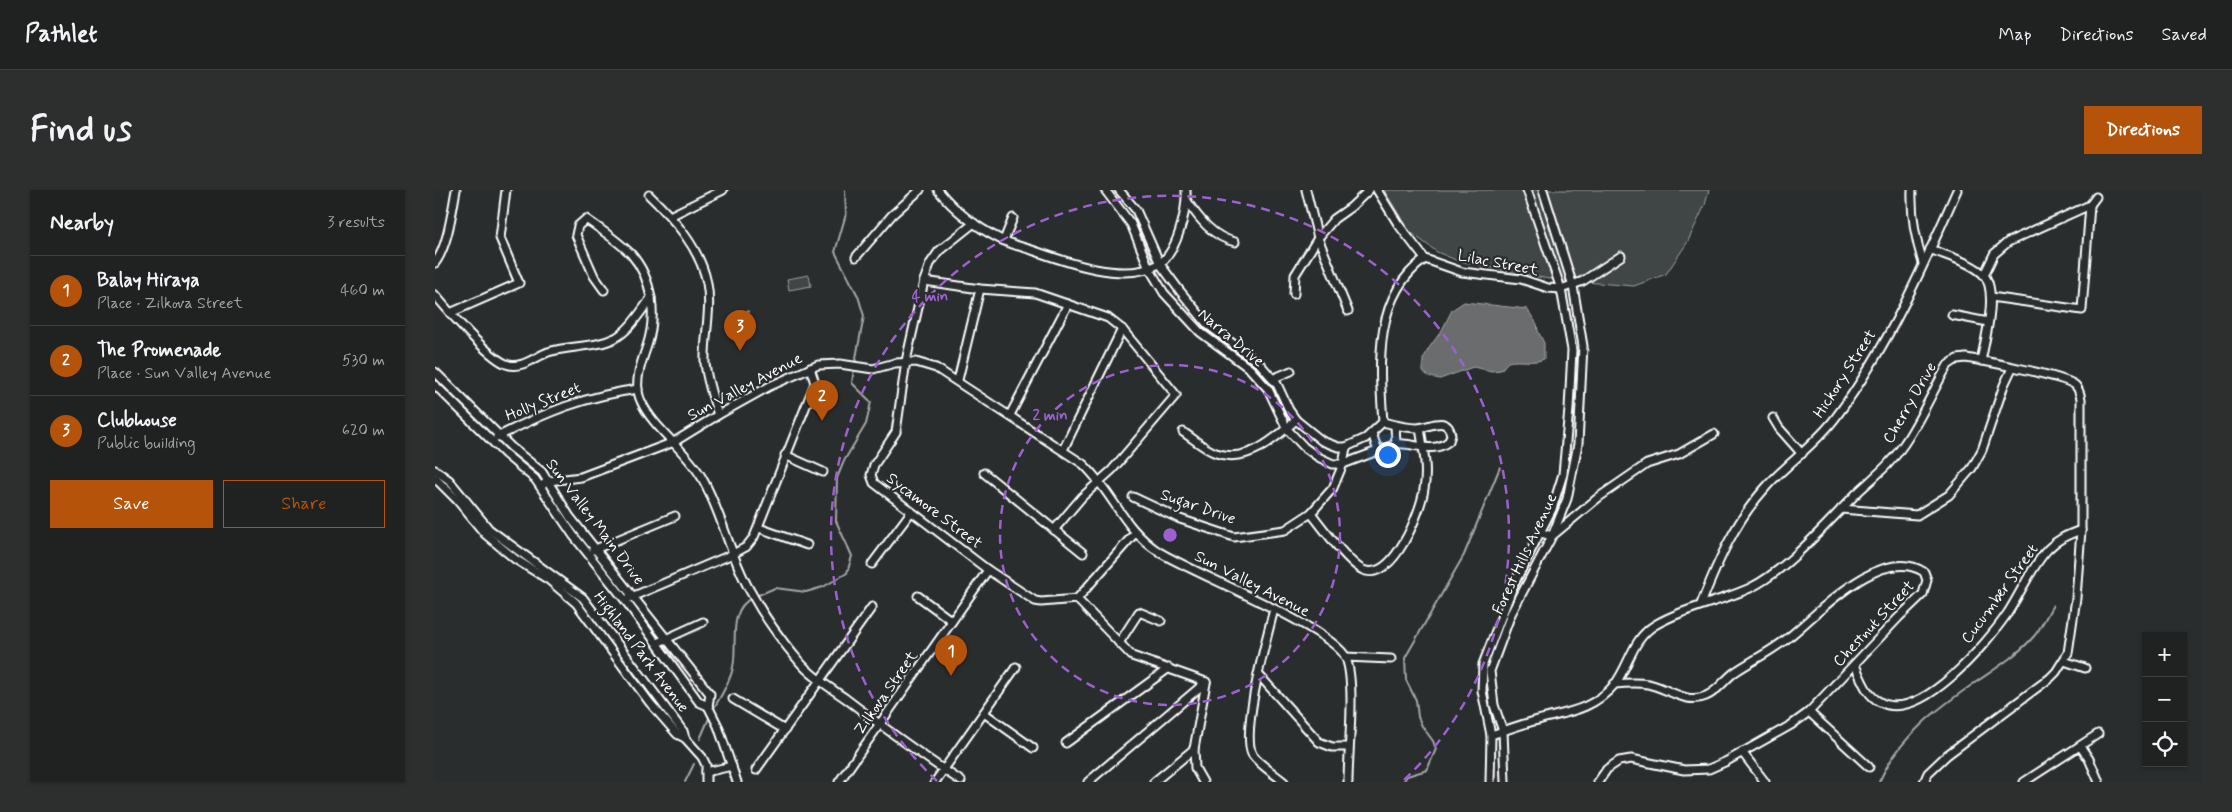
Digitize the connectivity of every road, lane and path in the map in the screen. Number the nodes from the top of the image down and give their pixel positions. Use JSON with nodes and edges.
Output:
{"nodes":[{"id":1,"x":456,"y":190,"type":"edge"},
{"id":2,"x":506,"y":190,"type":"edge"},
{"id":3,"x":723,"y":190,"type":"edge"},
{"id":4,"x":920,"y":190,"type":"edge"},
{"id":5,"x":938,"y":190,"type":"edge"},
{"id":6,"x":1105,"y":190,"type":"edge"},
{"id":7,"x":1119,"y":190,"type":"edge"},
{"id":8,"x":1186,"y":190,"type":"edge"},
{"id":9,"x":1306,"y":190,"type":"edge"},
{"id":10,"x":1369,"y":190,"type":"edge"},
{"id":11,"x":1377,"y":190,"type":"edge"},
{"id":12,"x":1527,"y":190,"type":"edge"},
{"id":13,"x":1543,"y":190,"type":"edge"},
{"id":14,"x":1912,"y":190,"type":"edge"},
{"id":15,"x":1957,"y":190,"type":"edge"},
{"id":16,"x":649,"y":195,"type":"dead end"},
{"id":17,"x":2096,"y":197,"type":"dead end"},
{"id":18,"x":1187,"y":201,"type":"junction"},
{"id":19,"x":2090,"y":205,"type":"junction"},
{"id":20,"x":670,"y":216,"type":"junction"},
{"id":21,"x":1013,"y":218,"type":"dead end"},
{"id":22,"x":974,"y":223,"type":"junction"},
{"id":23,"x":1318,"y":238,"type":"junction"},
{"id":24,"x":1004,"y":240,"type":"junction"},
{"id":25,"x":1235,"y":242,"type":"dead end"},
{"id":26,"x":1930,"y":249,"type":"junction"},
{"id":27,"x":1621,"y":256,"type":"dead end"},
{"id":28,"x":856,"y":257,"type":"dead end"},
{"id":29,"x":1425,"y":259,"type":"junction"},
{"id":30,"x":435,"y":263,"type":"edge"},
{"id":31,"x":1923,"y":263,"type":"junction"},
{"id":32,"x":1160,"y":264,"type":"junction"},
{"id":33,"x":1149,"y":268,"type":"junction"},
{"id":34,"x":1984,"y":275,"type":"junction"},
{"id":35,"x":924,"y":281,"type":"junction"},
{"id":36,"x":1573,"y":286,"type":"junction"},
{"id":37,"x":980,"y":289,"type":"junction"},
{"id":38,"x":1561,"y":289,"type":"junction"},
{"id":39,"x":604,"y":290,"type":"dead end"},
{"id":40,"x":1294,"y":294,"type":"dead end"},
{"id":41,"x":435,"y":295,"type":"edge"},
{"id":42,"x":1991,"y":296,"type":"junction"},
{"id":43,"x":651,"y":298,"type":"junction"},
{"id":44,"x":1067,"y":304,"type":"junction"},
{"id":45,"x":1348,"y":311,"type":"dead end"},
{"id":46,"x":450,"y":313,"type":"junction"},
{"id":47,"x":1952,"y":315,"type":"dead end"},
{"id":48,"x":1988,"y":322,"type":"junction"},
{"id":49,"x":1122,"y":329,"type":"junction"},
{"id":50,"x":1981,"y":361,"type":"junction"},
{"id":51,"x":906,"y":362,"type":"junction"},
{"id":52,"x":810,"y":368,"type":"junction"},
{"id":53,"x":2012,"y":368,"type":"junction"},
{"id":54,"x":1291,"y":371,"type":"dead end"},
{"id":55,"x":435,"y":372,"type":"edge"},
{"id":56,"x":1272,"y":379,"type":"junction"},
{"id":57,"x":957,"y":380,"type":"junction"},
{"id":58,"x":435,"y":385,"type":"edge"},
{"id":59,"x":638,"y":389,"type":"junction"},
{"id":60,"x":718,"y":415,"type":"junction"},
{"id":61,"x":1010,"y":415,"type":"junction"},
{"id":62,"x":1773,"y":418,"type":"dead end"},
{"id":63,"x":1296,"y":420,"type":"junction"},
{"id":64,"x":1383,"y":422,"type":"junction"},
{"id":65,"x":1395,"y":426,"type":"junction"},
{"id":66,"x":1420,"y":428,"type":"junction"},
{"id":67,"x":1287,"y":429,"type":"junction"},
{"id":68,"x":1183,"y":432,"type":"dead end"},
{"id":69,"x":1372,"y":433,"type":"junction"},
{"id":70,"x":1714,"y":434,"type":"dead end"},
{"id":71,"x":499,"y":436,"type":"junction"},
{"id":72,"x":490,"y":440,"type":"junction"},
{"id":73,"x":674,"y":442,"type":"junction"},
{"id":74,"x":1396,"y":444,"type":"junction"},
{"id":75,"x":1346,"y":447,"type":"junction"},
{"id":76,"x":1423,"y":448,"type":"junction"},
{"id":77,"x":1063,"y":450,"type":"junction"},
{"id":78,"x":1378,"y":451,"type":"junction"},
{"id":79,"x":1802,"y":454,"type":"junction"},
{"id":80,"x":785,"y":455,"type":"junction"},
{"id":81,"x":1343,"y":464,"type":"junction"},
{"id":82,"x":435,"y":470,"type":"edge"},
{"id":83,"x":823,"y":472,"type":"dead end"},
{"id":84,"x":984,"y":473,"type":"dead end"},
{"id":85,"x":435,"y":478,"type":"edge"},
{"id":86,"x":549,"y":481,"type":"junction"},
{"id":87,"x":1099,"y":481,"type":"junction"},
{"id":88,"x":541,"y":486,"type":"junction"},
{"id":89,"x":1133,"y":497,"type":"dead end"},
{"id":90,"x":1841,"y":509,"type":"junction"},
{"id":91,"x":911,"y":512,"type":"junction"},
{"id":92,"x":1311,"y":513,"type":"junction"},
{"id":93,"x":675,"y":516,"type":"dead end"},
{"id":94,"x":759,"y":528,"type":"junction"},
{"id":95,"x":1054,"y":530,"type":"junction"},
{"id":96,"x":2081,"y":530,"type":"junction"},
{"id":97,"x":1135,"y":533,"type":"junction"},
{"id":98,"x":1541,"y":533,"type":"junction"},
{"id":99,"x":1552,"y":536,"type":"junction"},
{"id":100,"x":807,"y":546,"type":"dead end"},
{"id":101,"x":595,"y":549,"type":"junction"},
{"id":102,"x":588,"y":553,"type":"junction"},
{"id":103,"x":1083,"y":553,"type":"dead end"},
{"id":104,"x":733,"y":554,"type":"junction"},
{"id":105,"x":873,"y":564,"type":"dead end"},
{"id":106,"x":988,"y":570,"type":"junction"},
{"id":107,"x":633,"y":596,"type":"junction"},
{"id":108,"x":918,"y":596,"type":"dead end"},
{"id":109,"x":1077,"y":599,"type":"junction"},
{"id":110,"x":625,"y":600,"type":"junction"},
{"id":111,"x":1701,"y":604,"type":"junction"},
{"id":112,"x":872,"y":607,"type":"dead end"},
{"id":113,"x":1274,"y":609,"type":"junction"},
{"id":114,"x":953,"y":621,"type":"junction"},
{"id":115,"x":1161,"y":621,"type":"dead end"},
{"id":116,"x":703,"y":622,"type":"dead end"},
{"id":117,"x":667,"y":639,"type":"junction"},
{"id":118,"x":657,"y":643,"type":"junction"},
{"id":119,"x":1119,"y":643,"type":"junction"},
{"id":120,"x":1345,"y":657,"type":"junction"},
{"id":121,"x":1391,"y":660,"type":"dead end"},
{"id":122,"x":2063,"y":661,"type":"junction"},
{"id":123,"x":1855,"y":665,"type":"junction"},
{"id":124,"x":1016,"y":668,"type":"dead end"},
{"id":125,"x":1169,"y":668,"type":"junction"},
{"id":126,"x":2085,"y":668,"type":"dead end"},
{"id":127,"x":1258,"y":674,"type":"junction"},
{"id":128,"x":819,"y":679,"type":"junction"},
{"id":129,"x":1206,"y":682,"type":"junction"},
{"id":130,"x":1614,"y":684,"type":"junction"},
{"id":131,"x":733,"y":699,"type":"dead end"},
{"id":132,"x":709,"y":707,"type":"junction"},
{"id":133,"x":1809,"y":712,"type":"junction"},
{"id":134,"x":984,"y":713,"type":"junction"},
{"id":135,"x":880,"y":726,"type":"junction"},
{"id":136,"x":785,"y":730,"type":"junction"},
{"id":137,"x":1503,"y":731,"type":"junction"},
{"id":138,"x":2098,"y":734,"type":"dead end"},
{"id":139,"x":1491,"y":735,"type":"junction"},
{"id":140,"x":685,"y":738,"type":"junction"},
{"id":141,"x":1066,"y":743,"type":"dead end"},
{"id":142,"x":2080,"y":746,"type":"junction"},
{"id":143,"x":1348,"y":747,"type":"junction"},
{"id":144,"x":1033,"y":748,"type":"dead end"},
{"id":145,"x":1194,"y":749,"type":"junction"},
{"id":146,"x":1742,"y":752,"type":"junction"},
{"id":147,"x":732,"y":766,"type":"junction"},
{"id":148,"x":1869,"y":767,"type":"dead end"},
{"id":149,"x":756,"y":770,"type":"dead end"},
{"id":150,"x":944,"y":770,"type":"junction"},
{"id":151,"x":706,"y":772,"type":"junction"},
{"id":152,"x":961,"y":781,"type":"edge"},
{"id":153,"x":706,"y":782,"type":"edge"},
{"id":154,"x":737,"y":782,"type":"edge"},
{"id":155,"x":839,"y":782,"type":"edge"},
{"id":156,"x":935,"y":782,"type":"edge"},
{"id":157,"x":1088,"y":782,"type":"edge"},
{"id":158,"x":1154,"y":782,"type":"edge"},
{"id":159,"x":1203,"y":782,"type":"edge"},
{"id":160,"x":1284,"y":782,"type":"edge"},
{"id":161,"x":1348,"y":782,"type":"edge"},
{"id":162,"x":1491,"y":782,"type":"edge"},
{"id":163,"x":1505,"y":782,"type":"edge"},
{"id":164,"x":1599,"y":782,"type":"edge"},
{"id":165,"x":1765,"y":782,"type":"edge"},
{"id":166,"x":1924,"y":782,"type":"edge"},
{"id":167,"x":2024,"y":782,"type":"edge"},
{"id":168,"x":2099,"y":782,"type":"edge"}],
"edges":[{"from":1,"to":30,"type":"street"},
{"from":2,"to":46,"type":"street"},
{"from":3,"to":20,"type":"street"},
{"from":4,"to":28,"type":"street"},
{"from":5,"to":22,"type":"street"},
{"from":6,"to":33,"type":"street","name":"Narra Drive"},
{"from":7,"to":32,"type":"street","name":"Narra Drive"},
{"from":8,"to":18,"type":"street"},
{"from":9,"to":23,"type":"street"},
{"from":10,"to":23,"type":"street"},
{"from":11,"to":29,"type":"street"},
{"from":12,"to":38,"type":"street","name":"Forest Hills Avenue"},
{"from":13,"to":36,"type":"street","name":"Forest Hills Avenue"},
{"from":14,"to":31,"type":"street"},
{"from":15,"to":26,"type":"street","name":"Hickory Street"},
{"from":16,"to":20,"type":"street"},
{"from":17,"to":19,"type":"street"},
{"from":18,"to":25,"type":"street"},
{"from":18,"to":32,"type":"street"},
{"from":19,"to":34,"type":"street"},
{"from":19,"to":42,"type":"street"},
{"from":20,"to":60,"type":"street"},
{"from":21,"to":24,"type":"street"},
{"from":22,"to":24,"type":"street"},
{"from":22,"to":35,"type":"street","name":"Sycamore Street"},
{"from":23,"to":40,"type":"street"},
{"from":23,"to":45,"type":"street"},
{"from":24,"to":33,"type":"street"},
{"from":26,"to":31,"type":"street","name":"Hickory Street"},
{"from":26,"to":34,"type":"street"},
{"from":27,"to":36,"type":"street"},
{"from":29,"to":38,"type":"street","name":"Lilac Street"},
{"from":29,"to":64,"type":"street"},
{"from":31,"to":79,"type":"street","name":"Hickory Street"},
{"from":32,"to":33,"type":"street"},
{"from":32,"to":56,"type":"street","name":"Narra Drive"},
{"from":33,"to":67,"type":"street","name":"Narra Drive"},
{"from":34,"to":42,"type":"street"},
{"from":35,"to":37,"type":"street"},
{"from":35,"to":51,"type":"street","name":"Sycamore Street"},
{"from":36,"to":38,"type":"street"},
{"from":36,"to":99,"type":"street","name":"Forest Hills Avenue"},
{"from":37,"to":44,"type":"street"},
{"from":37,"to":57,"type":"street"},
{"from":38,"to":98,"type":"street","name":"Forest Hills Avenue"},
{"from":39,"to":43,"type":"street"},
{"from":41,"to":46,"type":"street"},
{"from":42,"to":48,"type":"street"},
{"from":43,"to":46,"type":"street"},
{"from":43,"to":59,"type":"street"},
{"from":44,"to":49,"type":"street"},
{"from":44,"to":61,"type":"street"},
{"from":47,"to":48,"type":"street"},
{"from":48,"to":50,"type":"street"},
{"from":49,"to":77,"type":"street"},
{"from":49,"to":87,"type":"street"},
{"from":50,"to":53,"type":"street","name":"Cherry Drive"},
{"from":50,"to":90,"type":"street","name":"Cherry Drive"},
{"from":51,"to":52,"type":"street","name":"Sun Valley Avenue"},
{"from":51,"to":57,"type":"street","name":"Sun Valley Avenue"},
{"from":51,"to":91,"type":"street","name":"Sycamore Street"},
{"from":52,"to":60,"type":"street","name":"Sun Valley Avenue"},
{"from":52,"to":80,"type":"street"},
{"from":53,"to":90,"type":"street"},
{"from":53,"to":96,"type":"street","name":"Cherry Drive"},
{"from":54,"to":56,"type":"street"},
{"from":55,"to":71,"type":"street","name":"Sun Valley Main Drive"},
{"from":56,"to":63,"type":"street","name":"Narra Drive"},
{"from":57,"to":61,"type":"street","name":"Sun Valley Avenue"},
{"from":58,"to":72,"type":"street","name":"Sun Valley Main Drive"},
{"from":59,"to":71,"type":"street","name":"Holly Street"},
{"from":59,"to":73,"type":"street"},
{"from":60,"to":73,"type":"street","name":"Sun Valley Avenue"},
{"from":61,"to":77,"type":"street","name":"Sun Valley Avenue"},
{"from":62,"to":79,"type":"street"},
{"from":63,"to":67,"type":"street"},
{"from":63,"to":75,"type":"street","name":"Narra Drive"},
{"from":64,"to":65,"type":"street"},
{"from":64,"to":69,"type":"street"},
{"from":65,"to":66,"type":"street"},
{"from":65,"to":74,"type":"street"},
{"from":66,"to":76,"type":"street"},
{"from":66,"to":76,"type":"street"},
{"from":67,"to":68,"type":"street"},
{"from":67,"to":81,"type":"street","name":"Narra Drive"},
{"from":69,"to":75,"type":"street"},
{"from":69,"to":78,"type":"street"},
{"from":70,"to":99,"type":"street"},
{"from":71,"to":72,"type":"street","name":"Holly Street"},
{"from":71,"to":86,"type":"street","name":"Sun Valley Main Drive"},
{"from":72,"to":88,"type":"street","name":"Sun Valley Main Drive"},
{"from":73,"to":86,"type":"street","name":"Sun Valley Avenue"},
{"from":73,"to":104,"type":"street"},
{"from":74,"to":76,"type":"street"},
{"from":74,"to":78,"type":"street"},
{"from":75,"to":81,"type":"street","name":"Sugar Drive"},
{"from":76,"to":92,"type":"street"},
{"from":77,"to":87,"type":"street","name":"Sun Valley Avenue"},
{"from":78,"to":81,"type":"street"},
{"from":79,"to":111,"type":"street","name":"Hickory Street"},
{"from":80,"to":83,"type":"street"},
{"from":80,"to":94,"type":"street"},
{"from":81,"to":92,"type":"street","name":"Sugar Drive"},
{"from":82,"to":140,"type":"street","name":"Highland Park Avenue"},
{"from":84,"to":95,"type":"street"},
{"from":85,"to":140,"type":"street","name":"Highland Park Avenue"},
{"from":86,"to":88,"type":"street","name":"Sun Valley Avenue"},
{"from":86,"to":101,"type":"street","name":"Sun Valley Main Drive"},
{"from":87,"to":95,"type":"street"},
{"from":87,"to":97,"type":"street","name":"Sun Valley Avenue"},
{"from":88,"to":102,"type":"street","name":"Sun Valley Main Drive"},
{"from":89,"to":92,"type":"street","name":"Sugar Drive"},
{"from":90,"to":111,"type":"street","name":"Cherry Drive"},
{"from":91,"to":105,"type":"street"},
{"from":91,"to":106,"type":"street","name":"Sycamore Street"},
{"from":93,"to":101,"type":"street"},
{"from":94,"to":100,"type":"street"},
{"from":94,"to":104,"type":"street"},
{"from":95,"to":103,"type":"street"},
{"from":96,"to":122,"type":"street","name":"Cherry Drive"},
{"from":96,"to":123,"type":"street","name":"Cucumber Street"},
{"from":97,"to":109,"type":"street"},
{"from":97,"to":113,"type":"street","name":"Sun Valley Avenue"},
{"from":98,"to":99,"type":"street"},
{"from":98,"to":139,"type":"street","name":"Forest Hills Avenue"},
{"from":99,"to":137,"type":"street","name":"Forest Hills Avenue"},
{"from":101,"to":102,"type":"street"},
{"from":101,"to":107,"type":"street","name":"Sun Valley Main Drive"},
{"from":102,"to":110,"type":"street","name":"Sun Valley Main Drive"},
{"from":104,"to":107,"type":"street"},
{"from":104,"to":128,"type":"street"},
{"from":106,"to":109,"type":"street","name":"Sycamore Street"},
{"from":106,"to":114,"type":"street","name":"Zilkova Street"},
{"from":107,"to":110,"type":"street"},
{"from":107,"to":117,"type":"street","name":"Sun Valley Main Drive"},
{"from":108,"to":114,"type":"street"},
{"from":109,"to":119,"type":"street"},
{"from":110,"to":118,"type":"street","name":"Sun Valley Main Drive"},
{"from":111,"to":130,"type":"street","name":"Cherry Drive"},
{"from":112,"to":128,"type":"street"},
{"from":113,"to":120,"type":"street","name":"Sun Valley Avenue"},
{"from":113,"to":127,"type":"street"},
{"from":114,"to":135,"type":"street","name":"Zilkova Street"},
{"from":115,"to":119,"type":"street"},
{"from":116,"to":117,"type":"street"},
{"from":117,"to":118,"type":"street"},
{"from":117,"to":132,"type":"street","name":"Sun Valley Main Drive"},
{"from":118,"to":132,"type":"street","name":"Sun Valley Main Drive"},
{"from":119,"to":125,"type":"street"},
{"from":120,"to":121,"type":"street"},
{"from":120,"to":143,"type":"street","name":"Sun Valley Avenue"},
{"from":122,"to":126,"type":"street"},
{"from":122,"to":166,"type":"street","name":"Cherry Drive"},
{"from":123,"to":130,"type":"street","name":"Chestnut Street"},
{"from":123,"to":133,"type":"street","name":"Chestnut Street"},
{"from":124,"to":134,"type":"street"},
{"from":125,"to":129,"type":"street"},
{"from":125,"to":141,"type":"street"},
{"from":127,"to":143,"type":"street"},
{"from":127,"to":160,"type":"street"},
{"from":128,"to":135,"type":"street"},
{"from":128,"to":136,"type":"street"},
{"from":129,"to":145,"type":"street"},
{"from":129,"to":157,"type":"street"},
{"from":130,"to":137,"type":"street","name":"Cherry Drive"},
{"from":131,"to":136,"type":"street"},
{"from":132,"to":147,"type":"street","name":"Sun Valley Main Drive"},
{"from":133,"to":146,"type":"street","name":"Chestnut Street"},
{"from":133,"to":148,"type":"street"},
{"from":134,"to":144,"type":"street"},
{"from":134,"to":150,"type":"street"},
{"from":135,"to":150,"type":"street"},
{"from":135,"to":155,"type":"street","name":"Zilkova Street"},
{"from":136,"to":149,"type":"street"},
{"from":137,"to":139,"type":"street","name":"Cherry Drive"},
{"from":137,"to":163,"type":"street","name":"Forest Hills Avenue"},
{"from":138,"to":142,"type":"street"},
{"from":139,"to":162,"type":"street","name":"Forest Hills Avenue"},
{"from":140,"to":151,"type":"street","name":"Highland Park Avenue"},
{"from":142,"to":167,"type":"street"},
{"from":142,"to":168,"type":"street"},
{"from":143,"to":161,"type":"street","name":"Sun Valley Avenue"},
{"from":145,"to":158,"type":"street"},
{"from":145,"to":159,"type":"street"},
{"from":146,"to":164,"type":"street","name":"Chestnut Street"},
{"from":146,"to":165,"type":"street"},
{"from":147,"to":151,"type":"street"},
{"from":147,"to":154,"type":"street","name":"Sun Valley Main Drive"},
{"from":150,"to":152,"type":"street"},
{"from":150,"to":156,"type":"street"},
{"from":151,"to":153,"type":"street","name":"Highland Park Avenue"}]}
